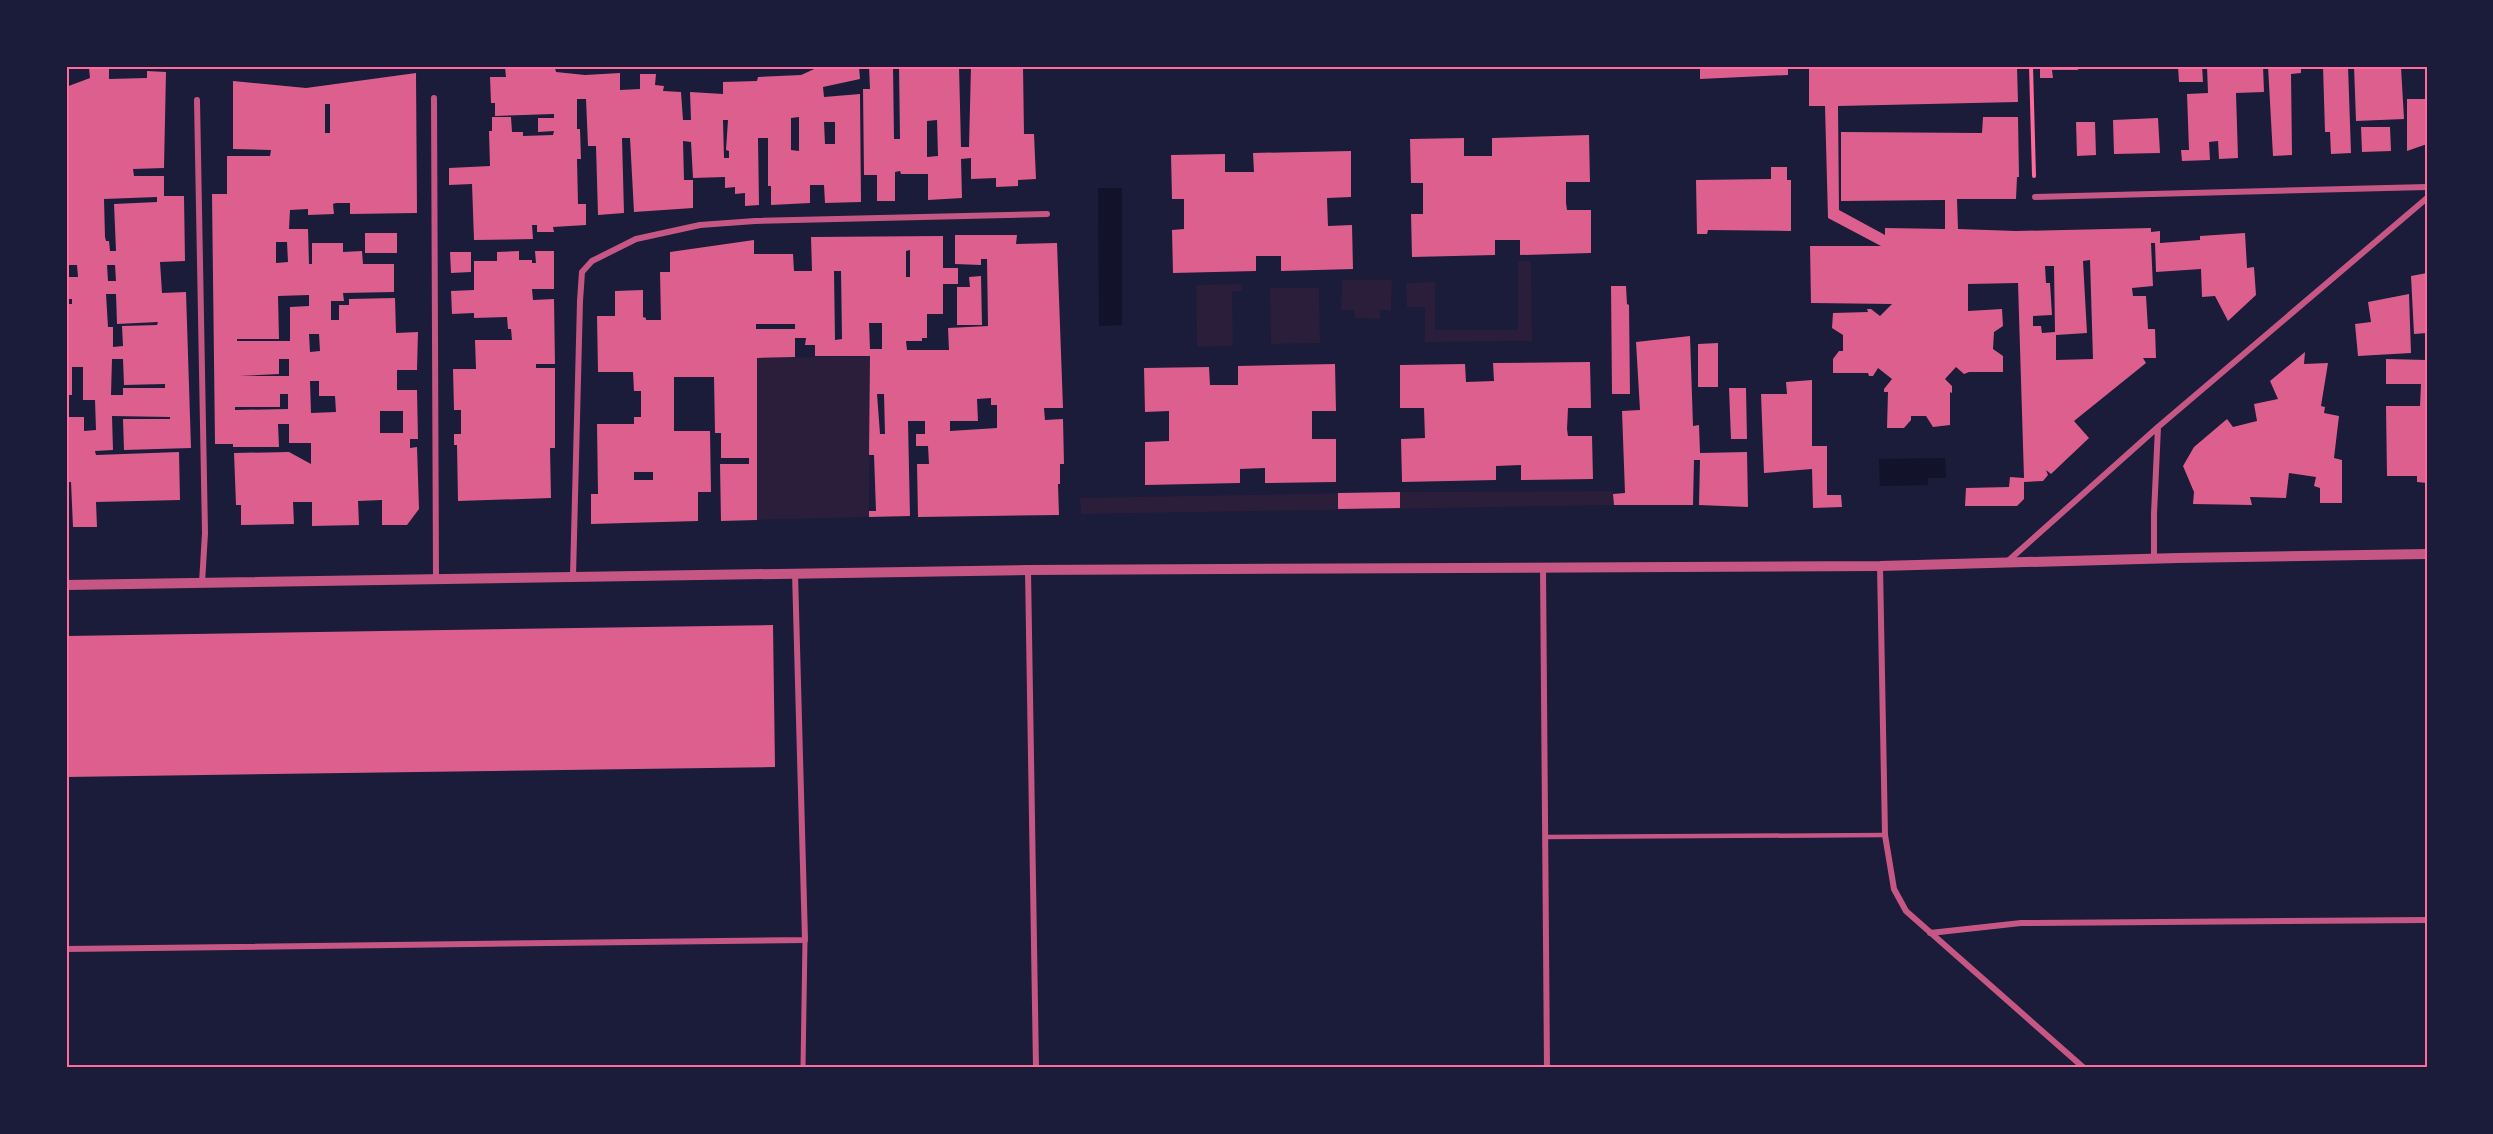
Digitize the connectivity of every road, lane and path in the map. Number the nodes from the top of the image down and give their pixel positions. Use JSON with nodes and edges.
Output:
{"nodes":[{"id":1,"x":2031,"y":66,"type":"edge"},
{"id":2,"x":434,"y":98,"type":"dead end"},
{"id":3,"x":197,"y":100,"type":"dead end"},
{"id":4,"x":2427,"y":187,"type":"edge"},
{"id":5,"x":2035,"y":197,"type":"joint"},
{"id":6,"x":2427,"y":198,"type":"edge"},
{"id":7,"x":1047,"y":214,"type":"dead end"},
{"id":8,"x":2158,"y":427,"type":"junction"},
{"id":9,"x":2427,"y":554,"type":"edge"},
{"id":10,"x":2154,"y":559,"type":"junction"},
{"id":11,"x":2007,"y":563,"type":"junction"},
{"id":12,"x":1880,"y":566,"type":"junction"},
{"id":13,"x":1543,"y":568,"type":"junction"},
{"id":14,"x":1028,"y":570,"type":"junction"},
{"id":15,"x":795,"y":573,"type":"junction"},
{"id":16,"x":573,"y":576,"type":"junction"},
{"id":17,"x":436,"y":579,"type":"junction"},
{"id":18,"x":202,"y":583,"type":"junction"},
{"id":19,"x":66,"y":585,"type":"edge"},
{"id":20,"x":1885,"y":835,"type":"junction"},
{"id":21,"x":1545,"y":837,"type":"junction"},
{"id":22,"x":2427,"y":920,"type":"edge"},
{"id":23,"x":1930,"y":933,"type":"junction"},
{"id":24,"x":805,"y":940,"type":"junction"},
{"id":25,"x":66,"y":949,"type":"edge"},
{"id":26,"x":803,"y":1068,"type":"edge"},
{"id":27,"x":1036,"y":1068,"type":"edge"},
{"id":28,"x":1547,"y":1068,"type":"edge"},
{"id":29,"x":2085,"y":1068,"type":"edge"}],
"edges":[{"from":1,"to":5,"type":"path"},
{"from":2,"to":17,"type":"street"},
{"from":3,"to":18,"type":"street"},
{"from":4,"to":5,"type":"street"},
{"from":6,"to":8,"type":"street"},
{"from":7,"to":16,"type":"street"},
{"from":8,"to":10,"type":"street"},
{"from":8,"to":11,"type":"street"},
{"from":9,"to":10,"type":"street"},
{"from":10,"to":11,"type":"street"},
{"from":11,"to":12,"type":"street"},
{"from":12,"to":13,"type":"street"},
{"from":12,"to":20,"type":"street"},
{"from":13,"to":14,"type":"street"},
{"from":13,"to":21,"type":"street"},
{"from":14,"to":15,"type":"street"},
{"from":14,"to":27,"type":"street"},
{"from":15,"to":16,"type":"street"},
{"from":15,"to":24,"type":"street"},
{"from":16,"to":17,"type":"street"},
{"from":17,"to":18,"type":"street"},
{"from":18,"to":19,"type":"street"},
{"from":20,"to":21,"type":"lane"},
{"from":20,"to":23,"type":"street"},
{"from":21,"to":28,"type":"street"},
{"from":22,"to":23,"type":"street"},
{"from":23,"to":29,"type":"street"},
{"from":24,"to":25,"type":"street"},
{"from":24,"to":26,"type":"street"}]}
